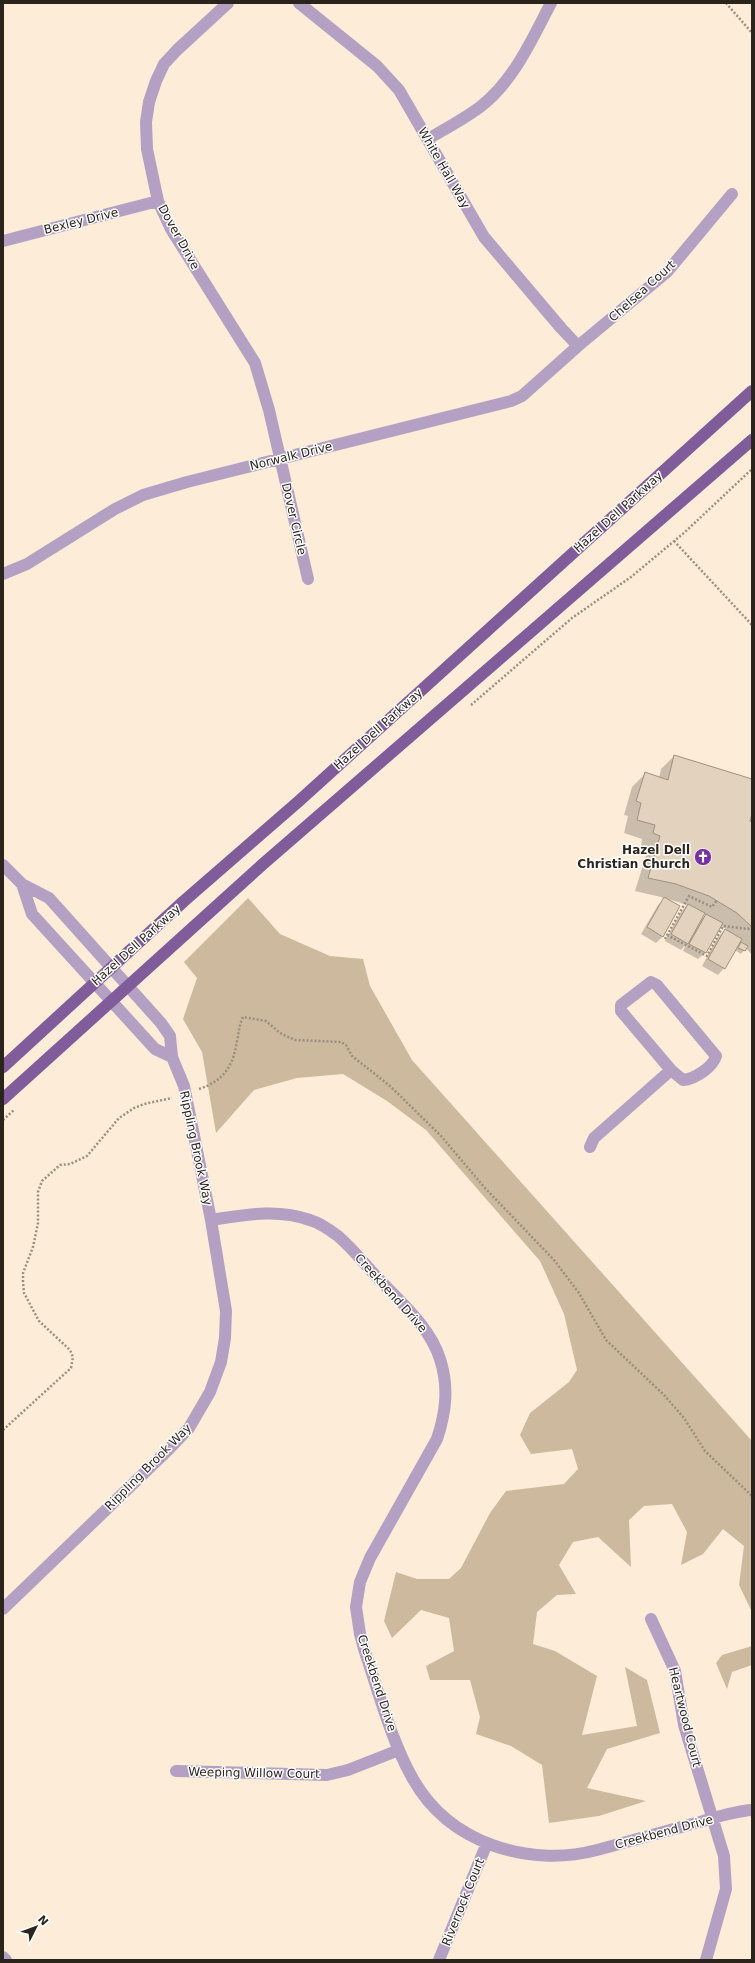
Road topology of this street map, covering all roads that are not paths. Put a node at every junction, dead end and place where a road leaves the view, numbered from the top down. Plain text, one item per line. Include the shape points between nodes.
1 (228, 3) edge
2 (299, 3) edge
3 (551, 3) edge
4 (428, 139) junction
5 (732, 194) dead end
6 (158, 200) junction
7 (3, 241) edge
8 (578, 346) junction
9 (752, 391) edge
10 (752, 440) edge
11 (280, 459) junction
12 (3, 574) edge
13 (308, 579) dead end
14 (3, 865) edge
15 (22, 884) junction
16 (112, 967) junction
17 (94, 984) junction
18 (128, 986) junction
19 (111, 1001) junction
20 (172, 1056) junction
21 (3, 1067) edge
22 (671, 1070) junction
23 (3, 1099) edge
24 (590, 1147) dead end
25 (211, 1220) junction
26 (3, 1609) edge
27 (650, 1619) dead end
28 (399, 1750) junction
29 (176, 1771) dead end
30 (752, 1810) edge
31 (713, 1818) junction
32 (487, 1844) junction
33 (3, 1957) edge
34 (6, 1960) edge
35 (439, 1960) edge
36 (706, 1960) edge

1 - 6 street, Dover Drive via 164,64 156,82 146,122 147,149
2 - 4 street, White Hall Way via 377,66 399,90
3 - 4 street via 525,53 504,84 481,107
4 - 8 street, White Hall Way via 484,237
5 - 8 street, Chelsea Court via 667,272
6 - 7 street, Bexley Drive
6 - 11 street, Dover Drive via 171,229 255,363
8 - 11 street, Norwalk Drive via 522,396 511,402
9 - 16 main road, Hazel Dell Parkway
10 - 18 main road, Hazel Dell Parkway via 263,864
11 - 12 street, Norwalk Drive via 143,495 115,509 27,564
11 - 13 street, Dover Circle
14 - 15 street
15 - 16 street, Rippling Brook Way via 49,898
15 - 17 street via 32,914
16 - 17 main road, Hazel Dell Parkway
16 - 18 street, Rippling Brook Way
17 - 19 street
17 - 21 main road, Hazel Dell Parkway
18 - 19 main road, Hazel Dell Parkway
18 - 20 street, Rippling Brook Way via 170,1036
19 - 20 street via 154,1049
19 - 23 main road, Hazel Dell Parkway
20 - 25 street, Rippling Brook Way via 184,1086
22 - 22 street via 683,1080 690,1080 714,1063 716,1056 657,985 651,982 621,1005 621,1011
22 - 24 street via 594,1138
25 - 26 street, Rippling Brook Way via 224,1293 226,1324 221,1362 206,1403 178,1441
25 - 28 street, Creekbend Drive via 277,1213 294,1215 319,1224 346,1243 417,1320 439,1357 446,1395 443,1420 437,1439 370,1558 357,1595 360,1634
27 - 31 street, Heartwood Court via 675,1671 684,1725
28 - 29 street, Weeping Willow Court via 348,1770 327,1775
28 - 32 street, Creekbend Drive via 413,1780 433,1806 464,1832
30 - 31 street, Creekbend Drive
31 - 32 street, Creekbend Drive via 571,1855 523,1853
31 - 36 street, Heartwood Court via 724,1856 726,1889
32 - 35 street, Riverrock Court
33 - 34 street

